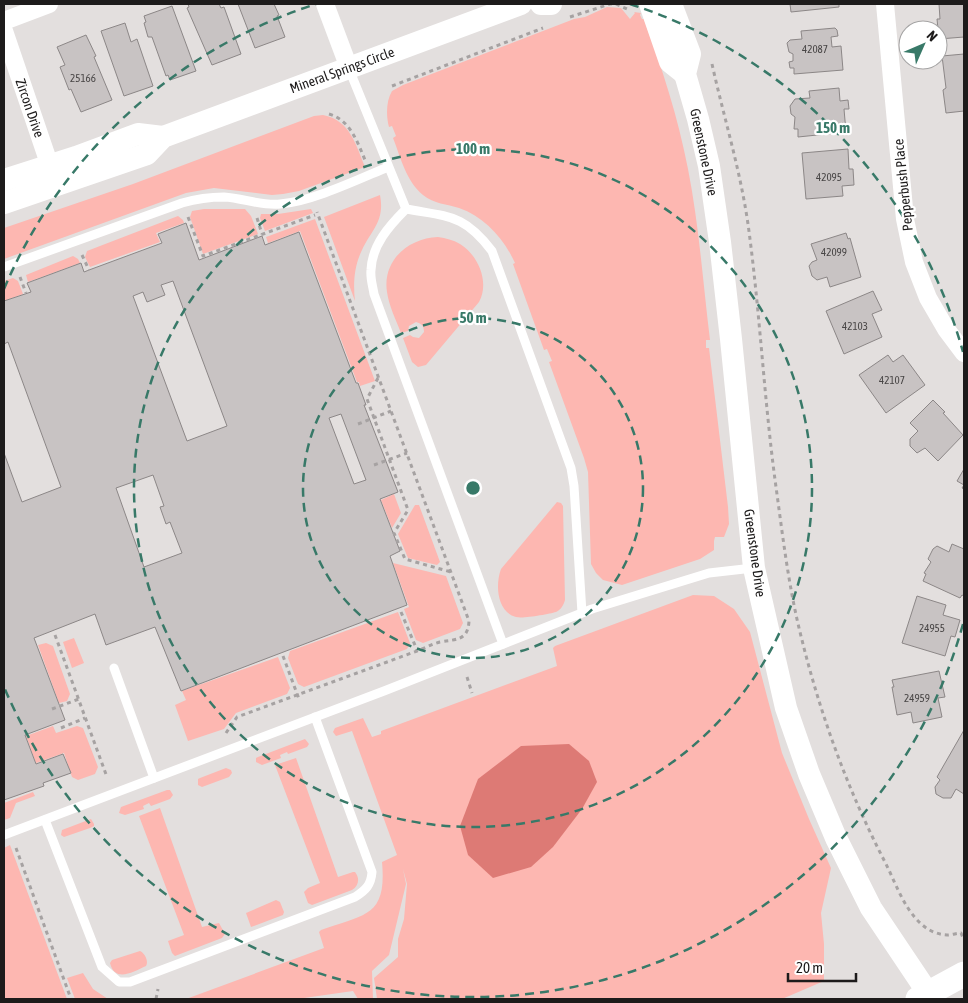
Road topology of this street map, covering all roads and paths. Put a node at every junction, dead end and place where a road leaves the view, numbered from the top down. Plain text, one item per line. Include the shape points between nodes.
1 (49, 4) edge
2 (325, 4) edge
3 (521, 4) edge
4 (542, 4) edge
5 (671, 4) edge
6 (886, 4) edge
7 (640, 7) edge
8 (557, 12) edge
9 (4, 21) edge
10 (547, 26) dead end
11 (4, 31) edge
12 (710, 56) dead end
13 (349, 68) junction
14 (685, 74) junction
15 (392, 86) dead end
16 (329, 114) dead end
17 (366, 165) dead end
18 (388, 167) junction
19 (53, 176) junction
20 (4, 180) edge
21 (312, 197) junction
22 (4, 203) edge
23 (182, 203) junction
24 (406, 209) junction
25 (326, 211) dead end
26 (318, 214) junction
27 (4, 267) edge
28 (964, 353) edge
29 (379, 378) junction
30 (391, 411) junction
31 (374, 417) junction
32 (358, 424) dead end
33 (407, 453) junction
34 (390, 460) junction
35 (374, 465) dead end
36 (754, 568) junction
37 (451, 572) junction
38 (401, 612) dead end
39 (582, 613) junction
40 (55, 635) dead end
41 (503, 644) junction
42 (417, 650) junction
43 (283, 656) dead end
44 (114, 668) dead end
45 (467, 677) dead end
46 (472, 693) dead end
47 (297, 694) junction
48 (79, 699) junction
49 (299, 699) dead end
50 (52, 709) dead end
51 (315, 717) junction
52 (85, 718) junction
53 (61, 728) dead end
54 (217, 736) dead end
55 (107, 777) dead end
56 (154, 778) junction
57 (45, 820) junction
58 (4, 835) edge
59 (15, 845) dead end
60 (964, 940) edge
61 (964, 974) edge
62 (158, 990) dead end
63 (926, 997) edge
64 (71, 999) edge
65 (156, 999) edge

1 - 9 street
2 - 13 street
3 - 13 street, Mineral Springs Circle
4 - 8 street
5 - 14 street, Greenstone Drive via 690,54
6 - 28 street, Pepperbush Place via 905,220 914,262 928,298
7 - 8 path via 610,4
7 - 14 street, Greenstone Drive via 670,62
10 - 15 path
11 - 19 street, Zircon Drive
12 - 60 path via 737,161 748,225 775,484 789,575 820,707 875,844 912,914 928,930 948,935 961,933
13 - 18 lane
13 - 19 street, Mineral Springs Circle via 163,137 138,134
14 - 36 street, Greenstone Drive via 704,143 717,224
16 - 17 path via 346,123 357,139
18 - 21 lane
18 - 24 lane
19 - 20 street, Mineral Springs Circle
19 - 22 street, Mineral Springs Circle
21 - 23 lane via 278,205 224,197
21 - 26 path
23 - 26 path via 202,256
23 - 27 lane
24 - 39 lane via 454,218 467,224 492,251 571,468
24 - 41 lane via 388,228 373,255 374,294
25 - 26 path
26 - 29 path
29 - 30 path
29 - 31 path via 368,399
30 - 31 path
30 - 33 path
31 - 32 path
31 - 34 path
33 - 34 path
33 - 37 path
34 - 35 path
34 - 37 path via 408,510 394,532 405,559
36 - 39 lane via 709,573
36 - 63 street, Greenstone Drive via 786,708 809,774 871,908
37 - 42 path via 469,621 468,630 458,639
38 - 42 path
39 - 41 lane
40 - 48 path
41 - 51 lane
42 - 47 path
43 - 47 path
44 - 56 lane
45 - 46 path
47 - 49 path
47 - 54 path via 237,717 226,732
48 - 50 path
48 - 52 path
51 - 56 lane
51 - 57 lane via 372,872 371,882 355,898 130,982 119,982 102,967
52 - 53 path
52 - 55 path
56 - 57 lane
57 - 58 lane
59 - 64 path
61 - 63 main road
62 - 65 path

